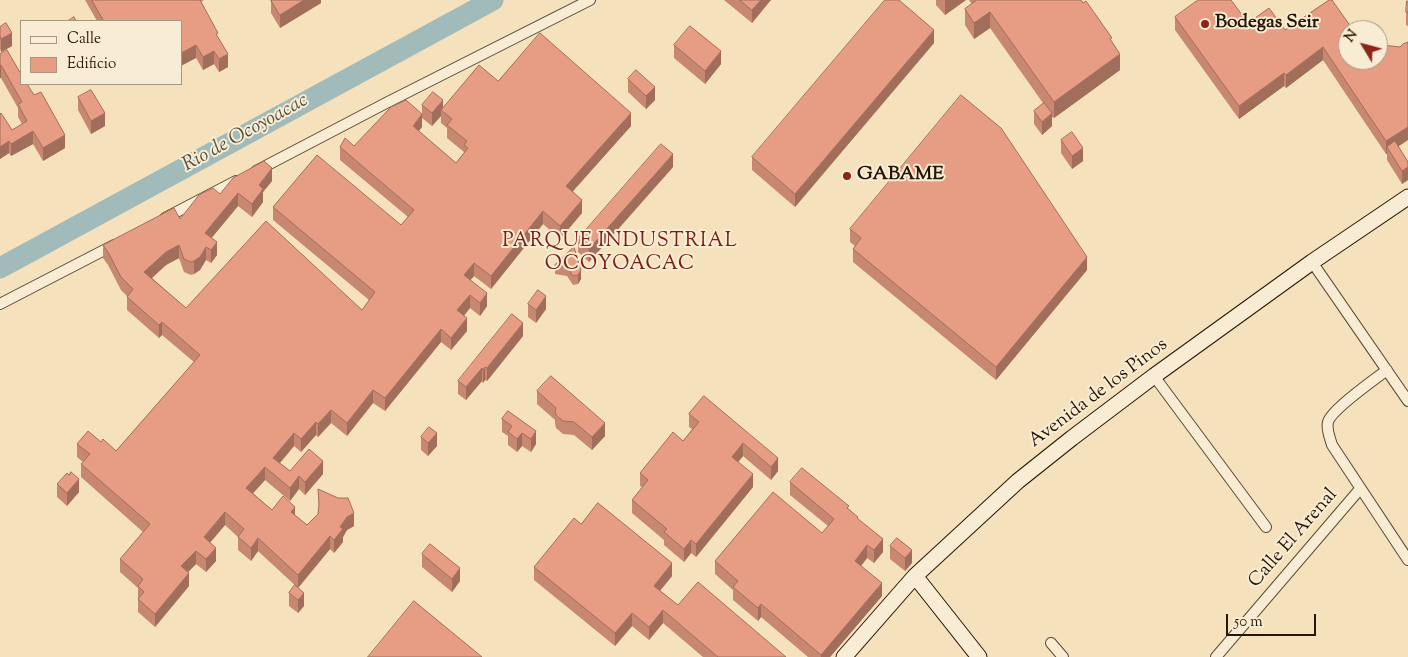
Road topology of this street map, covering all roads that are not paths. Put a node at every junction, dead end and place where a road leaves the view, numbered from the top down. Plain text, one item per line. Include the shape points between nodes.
1 (590, 0) edge
2 (1408, 197) edge
3 (154, 224) edge
4 (120, 242) edge
5 (1312, 262) junction
6 (0, 304) edge
7 (1387, 370) junction
8 (1154, 376) junction
9 (1408, 401) edge
10 (1360, 488) junction
11 (1266, 527) dead end
12 (1408, 560) edge
13 (915, 576) junction
14 (1051, 643) dead end
15 (844, 657) edge
16 (979, 657) edge
17 (1063, 657) edge
18 (1216, 657) edge

1 - 3 street
2 - 5 street, Avenida de los Pinos
4 - 6 street
5 - 7 street
5 - 8 street, Avenida de los Pinos
7 - 9 street
7 - 10 street, Calle El Arenal via 1334,412 1328,422 1332,445
8 - 11 street
8 - 13 street, Avenida de los Pinos via 1018,481
10 - 12 street, Calle El Arenal
10 - 18 street, Calle El Arenal
13 - 15 street, Avenida de los Pinos
13 - 16 street
14 - 17 street

